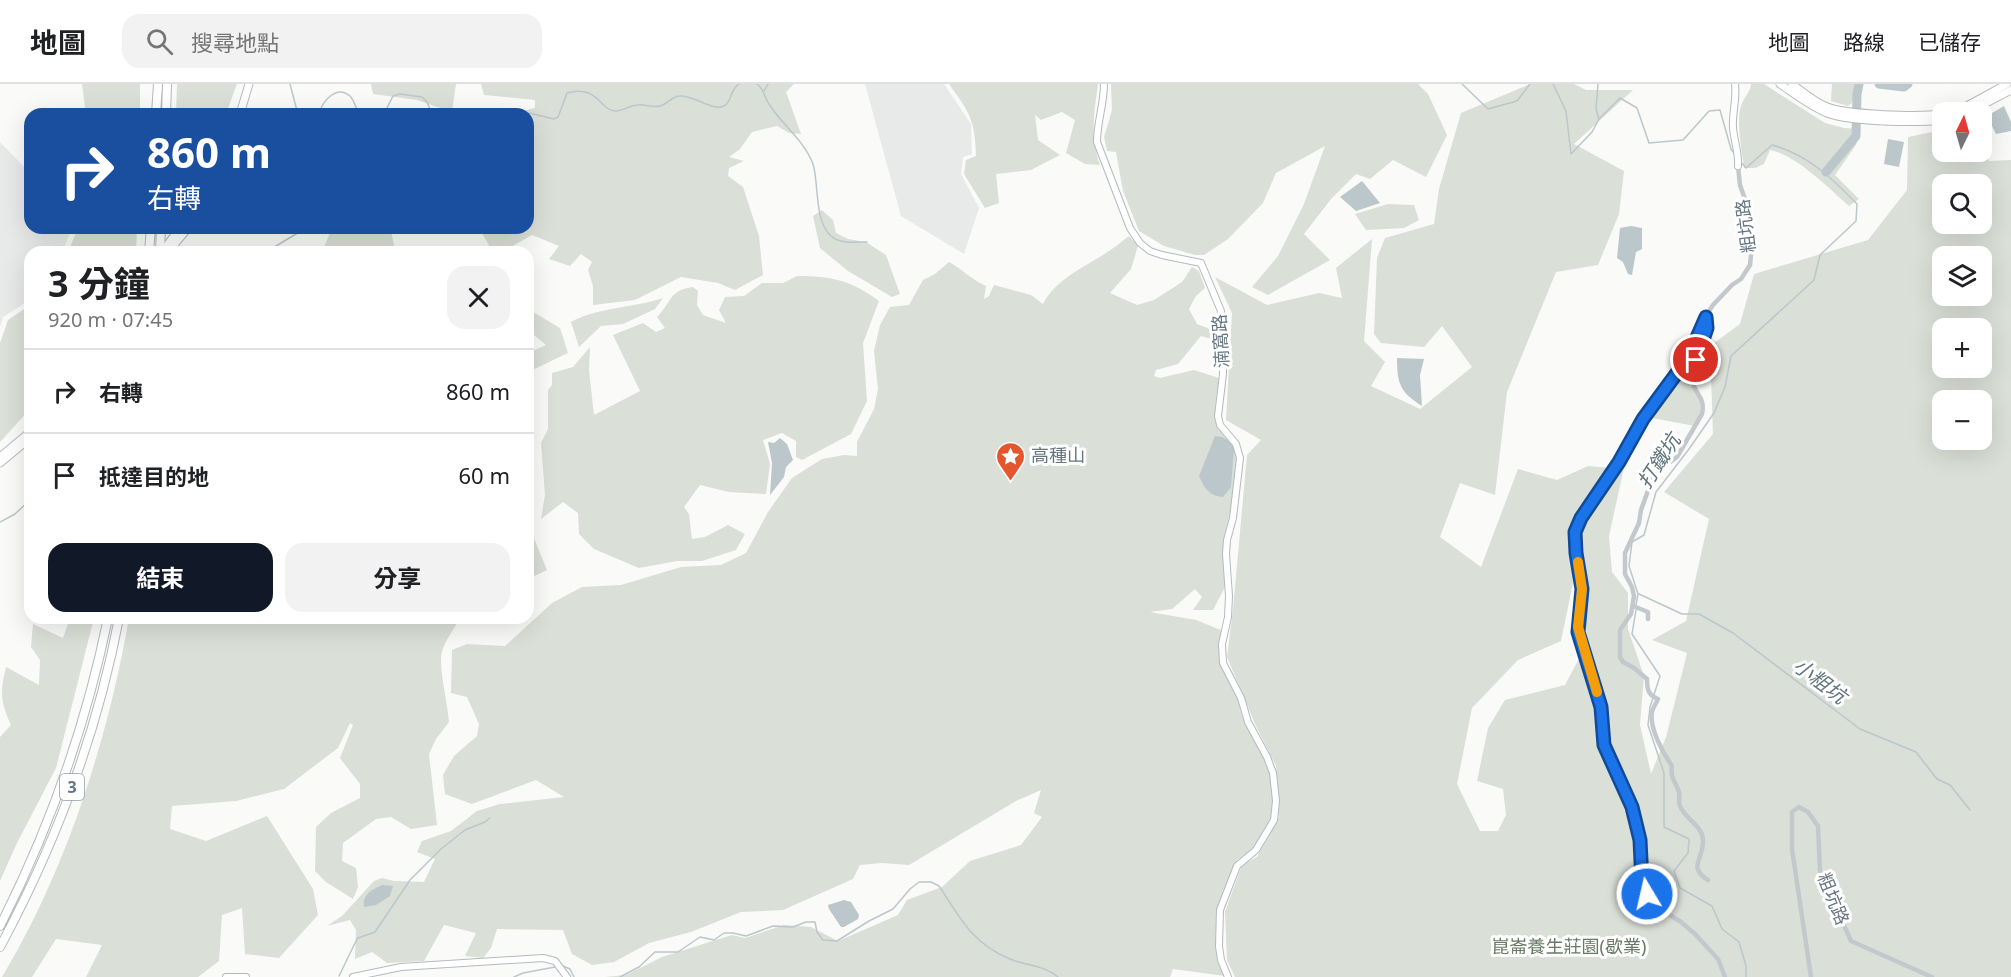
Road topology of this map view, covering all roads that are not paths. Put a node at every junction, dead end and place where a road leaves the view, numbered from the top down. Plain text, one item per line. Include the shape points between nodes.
1 (158, 84) edge
2 (167, 84) edge
3 (244, 84) edge
4 (249, 84) edge
5 (1104, 84) edge
6 (1735, 84) edge
7 (1780, 84) edge
8 (1792, 84) edge
9 (2007, 84) edge
10 (2011, 90) edge
11 (1979, 102) edge
12 (1985, 102) edge
13 (156, 108) edge
14 (166, 108) edge
15 (239, 108) edge
16 (240, 108) edge
17 (1858, 115) junction
18 (1932, 115) edge
19 (1932, 120) edge
20 (1738, 166) joint
21 (178, 234) edge
22 (167, 246) edge
23 (1706, 317) junction
24 (24, 437) edge
25 (24, 443) edge
26 (0, 457) edge
27 (0, 463) edge
28 (1633, 606) junction
29 (1648, 619) dead end
30 (107, 624) edge
31 (117, 624) edge
32 (1708, 880) dead end
33 (0, 924) edge
34 (0, 947) edge
35 (226, 977) edge
36 (246, 977) edge
37 (353, 977) edge
38 (567, 977) edge
39 (1227, 977) edge
40 (1725, 977) edge
41 (1811, 977) edge
42 (1932, 977) edge

1 - 13 highway
2 - 14 highway
3 - 15 main road
4 - 16 main road
5 - 39 street, 湳窩路 via 1097,142 1130,228 1150,251 1201,264 1223,324 1218,417 1236,444 1240,458 1226,554 1229,596 1223,663 1268,757 1276,810 1256,850 1237,867 1220,910 1221,960
6 - 20 street via 1733,127
7 - 17 main road via 1826,112
8 - 17 main road via 1828,107
9 - 11 main road
10 - 12 main road
17 - 18 main road
17 - 19 main road
20 - 23 street, 粗坑路 via 1752,246 1750,265
21 - 22 main road
23 - 28 street via 1707,328 1692,381 1702,397 1702,414 1677,457 1654,474 1639,524 1625,553 1625,574 1632,587
23 - 40 street, 粗坑路 via 1688,358 1643,419 1581,518 1575,541 1582,589 1578,632 1601,707 1604,745 1624,787 1640,840 1644,888 1656,906 1681,922 1718,959
24 - 26 main road
25 - 27 main road
28 - 29 street via 1648,612
28 - 32 street via 1620,630 1620,657 1647,679 1651,696 1658,699 1652,713 1658,740 1672,766 1679,805 1702,833 1703,847 1696,868
30 - 33 highway, 3 via 72,755 43,835
31 - 34 highway, 3 via 97,711 77,775 54,837
35 - 36 street
37 - 38 street via 401,967 543,958 555,961
41 - 42 street, 粗坑路 via 1792,849 1791,818 1799,807 1818,826 1820,871 1851,941

